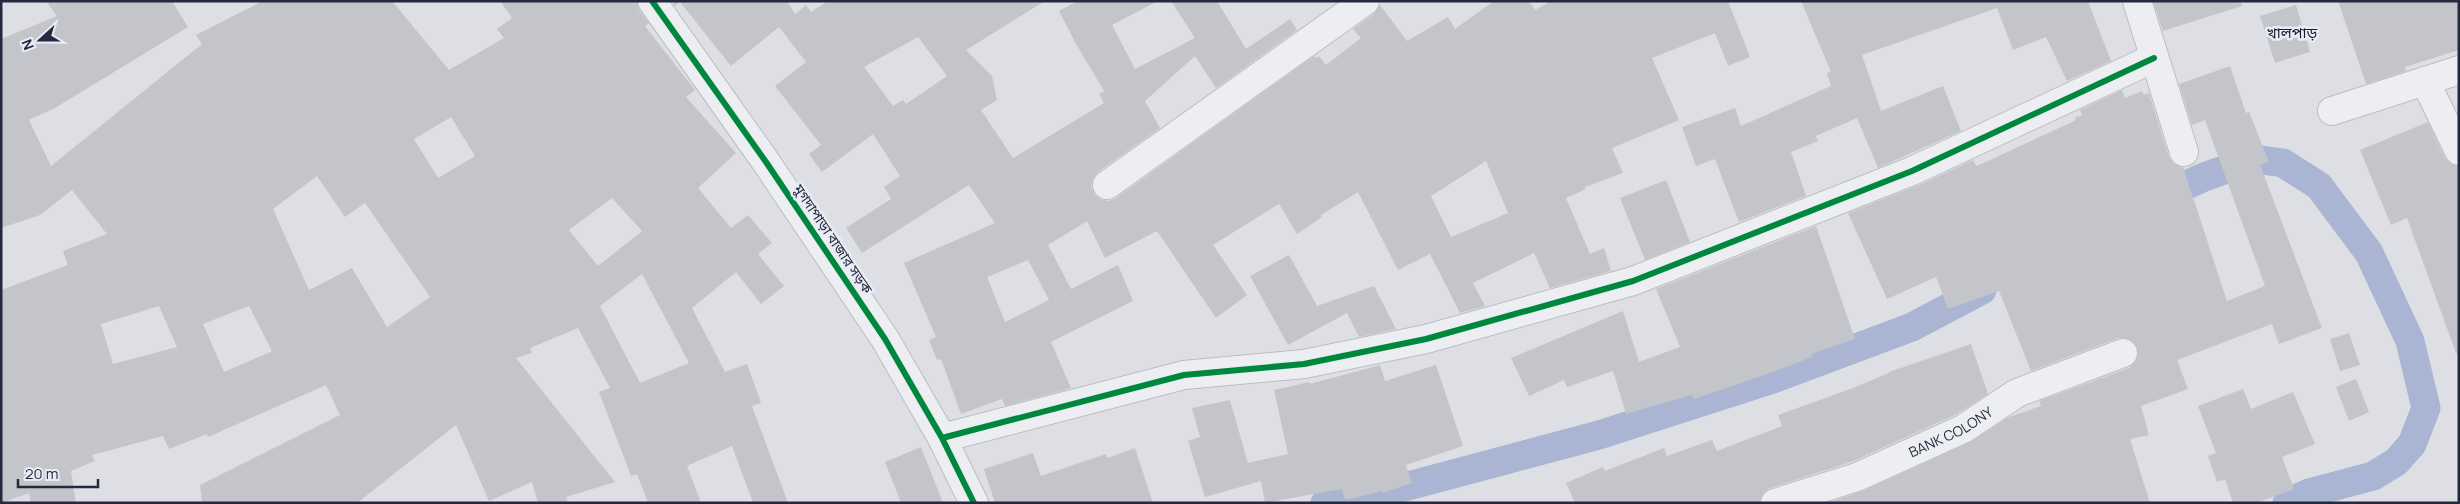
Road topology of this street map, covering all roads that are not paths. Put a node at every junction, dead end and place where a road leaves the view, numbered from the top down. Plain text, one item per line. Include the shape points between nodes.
1 (652, 1) edge
2 (1365, 1) edge
3 (2137, 1) edge
4 (2154, 58) junction
5 (2459, 70) edge
6 (2425, 81) junction
7 (2332, 111) dead end
8 (2459, 151) edge
9 (2184, 152) dead end
10 (1107, 185) dead end
11 (2123, 353) dead end
12 (942, 438) junction
13 (974, 503) edge
14 (1775, 503) edge

1 - 12 street, মুগদাপাড়া বাজার সড়ক via 885,339
2 - 10 street
3 - 4 street
4 - 9 street
4 - 12 street via 1912,171 1633,281 1426,338 1304,364 1184,375
5 - 6 street
6 - 7 street
6 - 8 street
11 - 14 street, BANK COLONY via 2018,393 1963,429 1857,477
12 - 13 street, মুগদাপাড়া বাজার সড়ক

